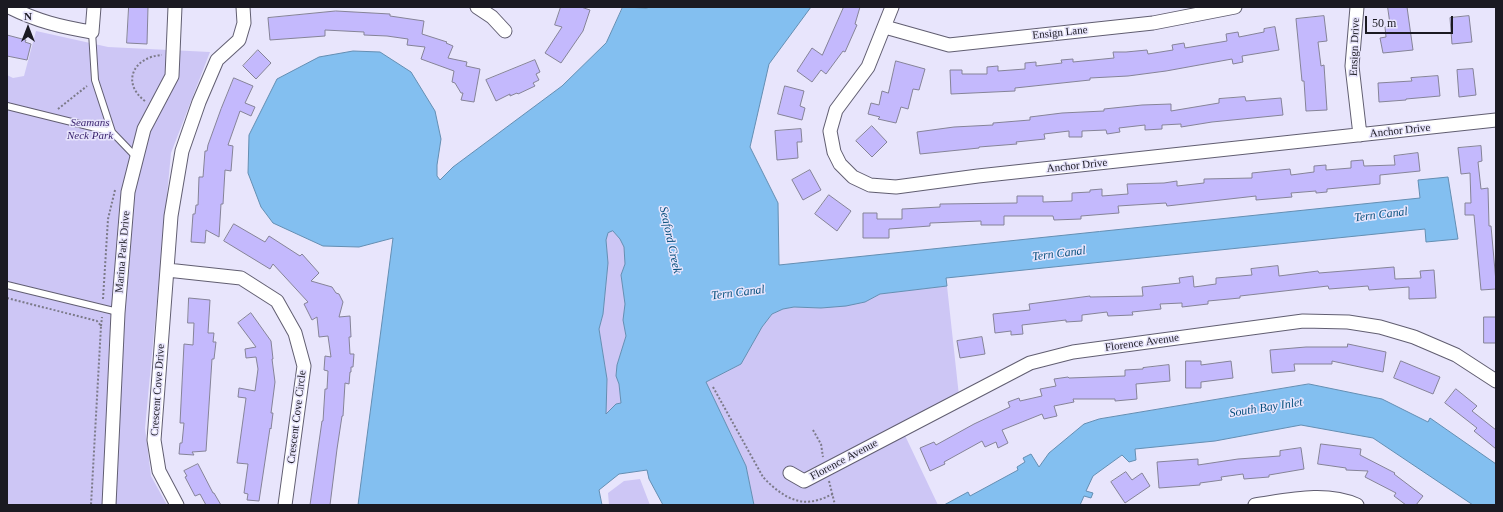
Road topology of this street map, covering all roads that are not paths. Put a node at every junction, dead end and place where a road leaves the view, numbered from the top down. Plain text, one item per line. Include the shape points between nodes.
1 (9, 7) edge
2 (94, 7) edge
3 (175, 7) edge
4 (244, 7) edge
5 (477, 7) edge
6 (892, 7) edge
7 (1235, 7) edge
8 (1357, 7) edge
9 (885, 27) junction
10 (505, 31) dead end
11 (92, 32) junction
12 (7, 106) edge
13 (1496, 120) edge
14 (112, 132) junction
15 (1360, 135) junction
16 (137, 158) junction
17 (167, 270) junction
18 (7, 285) edge
19 (118, 313) junction
20 (1496, 382) edge
21 (790, 473) dead end
22 (109, 505) edge
23 (177, 505) edge
24 (285, 505) edge
25 (1255, 505) edge
26 (1357, 505) edge

1 - 11 street via 33,19
2 - 11 street
3 - 16 street, Marina Park Drive via 172,76 144,129
4 - 17 street via 244,23 239,40 217,60 182,151 170,216
5 - 10 street via 492,17
6 - 9 street, Anchor Drive
7 - 9 street, Ensign Lane via 1153,23 949,45
8 - 15 street, Ensign Drive via 1352,66
9 - 15 street, Anchor Drive via 868,67 836,110 830,131 834,152 840,164 853,177 870,185 896,187
11 - 14 lane via 95,80
12 - 14 lane
13 - 15 street, Anchor Drive
14 - 16 lane
16 - 19 street, Marina Park Drive via 128,192
17 - 23 street, Crescent Cove Drive via 154,440 159,471
17 - 24 street, Crescent Cove Circle via 241,278 278,301 295,333 304,366
18 - 19 lane
19 - 22 street, Marina Park Drive
20 - 21 street, Florence Avenue via 1456,356 1414,337 1380,327 1348,322 1303,321 1073,352 1030,363 804,481
25 - 26 street via 1312,497 1331,497

